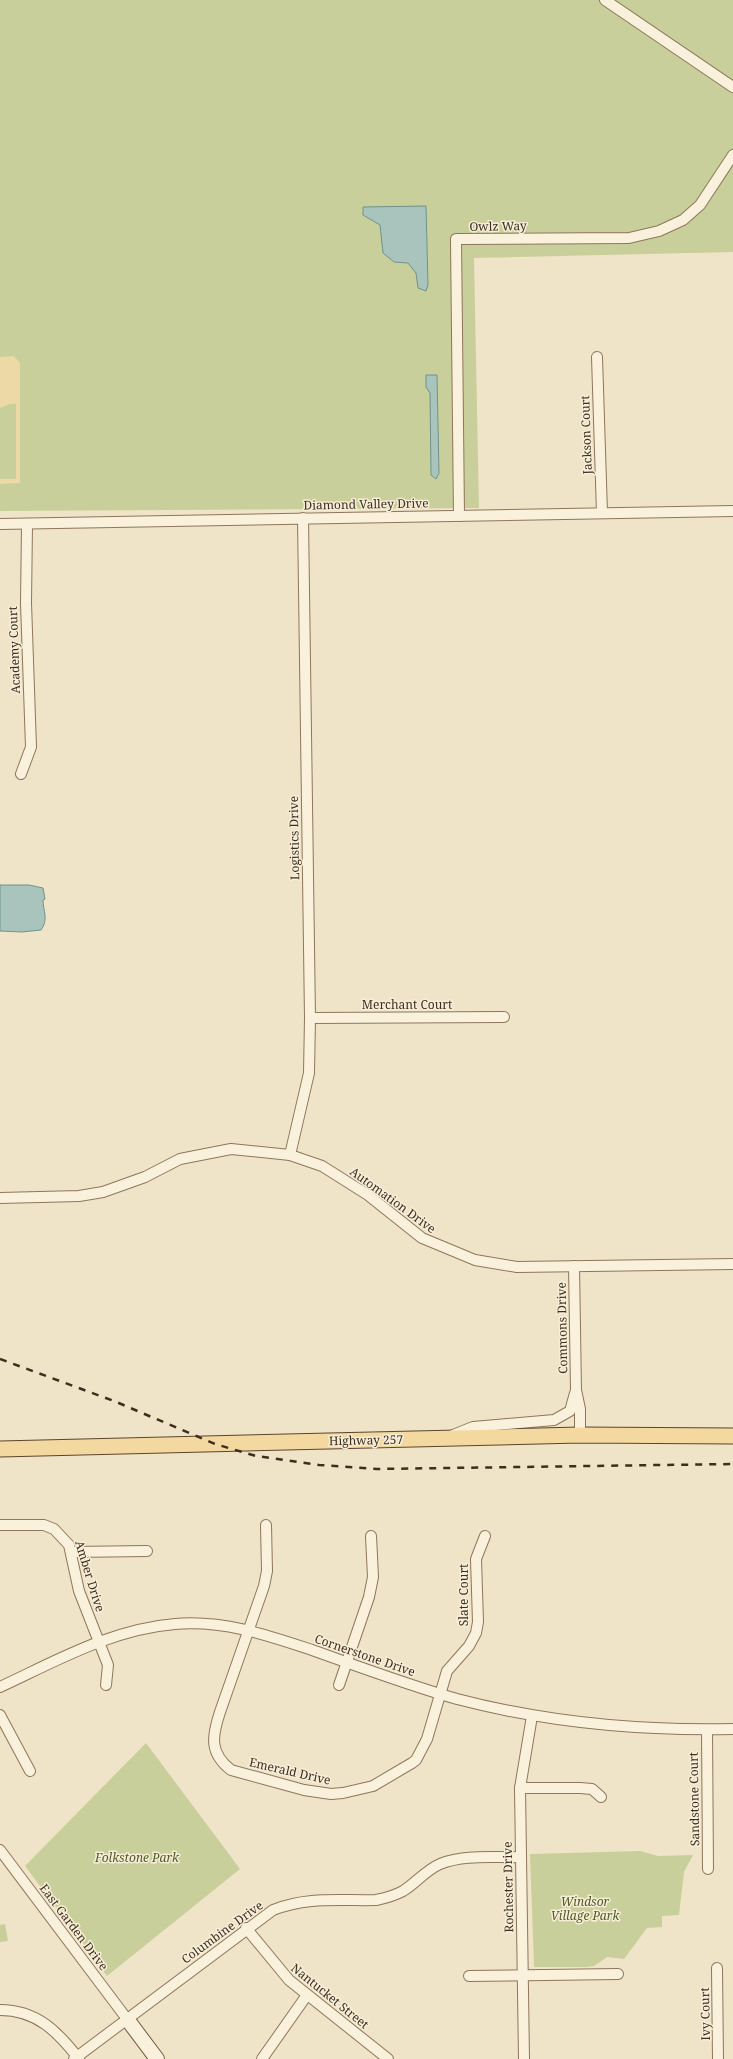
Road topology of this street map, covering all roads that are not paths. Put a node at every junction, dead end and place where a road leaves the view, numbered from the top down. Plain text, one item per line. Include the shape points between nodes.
1 (605, 0) edge
2 (733, 87) edge
3 (733, 155) edge
4 (597, 357) dead end
5 (733, 511) edge
6 (602, 513) junction
7 (459, 516) junction
8 (303, 518) junction
9 (0, 524) edge
10 (27, 524) junction
11 (21, 774) dead end
12 (504, 1017) dead end
13 (310, 1018) junction
14 (290, 1155) junction
15 (0, 1198) edge
16 (733, 1264) edge
17 (574, 1266) junction
18 (576, 1390) junction
19 (580, 1435) junction
20 (733, 1436) edge
21 (446, 1438) junction
22 (0, 1449) edge
23 (0, 1524) edge
24 (266, 1525) dead end
25 (371, 1536) dead end
26 (485, 1536) dead end
27 (147, 1551) dead end
28 (72, 1552) junction
29 (249, 1630) junction
30 (99, 1642) junction
31 (347, 1662) junction
32 (106, 1685) dead end
33 (339, 1685) dead end
34 (0, 1687) edge
35 (440, 1694) junction
36 (0, 1715) edge
37 (532, 1716) junction
38 (733, 1729) edge
39 (707, 1730) junction
40 (30, 1771) dead end
41 (520, 1788) junction
42 (601, 1797) dead end
43 (0, 1850) edge
44 (521, 1857) junction
45 (708, 1869) dead end
46 (246, 1928) junction
47 (717, 1968) dead end
48 (618, 1974) dead end
49 (469, 1976) dead end
50 (523, 1976) junction
51 (307, 1995) junction
52 (0, 2010) edge
53 (127, 2019) junction
54 (77, 2058) edge
55 (157, 2059) edge
56 (262, 2059) edge
57 (388, 2059) edge
58 (524, 2059) edge
59 (718, 2059) edge

1 - 2 street
3 - 7 street, Owlz Way via 700,205 683,220 658,231 629,238 456,239
4 - 6 street, Jackson Court
5 - 6 street, Diamond Valley Drive
6 - 7 street, Diamond Valley Drive
7 - 8 street, Diamond Valley Drive
8 - 10 street, Diamond Valley Drive
8 - 13 street, Logistics Drive
9 - 10 street, Diamond Valley Drive
10 - 11 street, Academy Court via 26,590 31,748
12 - 13 street, Merchant Court
13 - 14 street, Logistics Drive via 309,1073
14 - 15 street, Automation Drive via 231,1149 180,1159 145,1177 103,1192 79,1196
14 - 17 street, Automation Drive via 322,1166 368,1195 409,1229 437,1246 475,1260 500,1265
16 - 17 street, Automation Drive
17 - 18 street, Commons Drive
18 - 19 street, Commons Drive via 580,1409
18 - 21 street, Commons Drive via 570,1411 560,1418 473,1428
19 - 20 main road, Highway 257
19 - 21 main road, Highway 257
21 - 22 main road, Highway 257
23 - 28 street, Amber Drive via 48,1526 62,1536
24 - 29 street, Emerald Drive via 266,1577
25 - 31 street via 373,1571 369,1597
26 - 35 street, Slate Court via 476,1559 476,1633 469,1646 450,1667
27 - 28 street
28 - 30 street, Amber Drive via 79,1591
29 - 30 street, Cornerstone Drive via 215,1624 176,1624 139,1629
29 - 31 street, Cornerstone Drive
29 - 35 street, Emerald Drive via 213,1738 217,1754 224,1764 236,1771 304,1790 330,1794 373,1786 416,1760 427,1739
30 - 32 street, Amber Drive via 108,1665
30 - 34 street, Cornerstone Drive
31 - 33 street
31 - 35 street, Cornerstone Drive
35 - 37 street, Cornerstone Drive
36 - 40 street
37 - 39 street, Cornerstone Drive via 634,1728
37 - 41 street, Rochester Drive
38 - 39 street, Cornerstone Drive
39 - 45 street, Sandstone Court
41 - 42 street via 592,1789
41 - 44 street, Rochester Drive
43 - 53 street, East Garden Drive
44 - 46 street, Columbine Drive via 473,1858 447,1862 431,1869 395,1895 376,1900 298,1902 273,1910
44 - 50 street, Rochester Drive
46 - 51 street, Nantucket Street via 279,1970
46 - 53 street, Columbine Drive
47 - 59 street, Ivy Court
48 - 50 street
49 - 50 street
50 - 58 street, Rochester Drive
51 - 56 street
51 - 57 street, Nantucket Street
52 - 54 street via 19,2012 49,2026 61,2036
53 - 54 street, Columbine Drive
53 - 55 street

